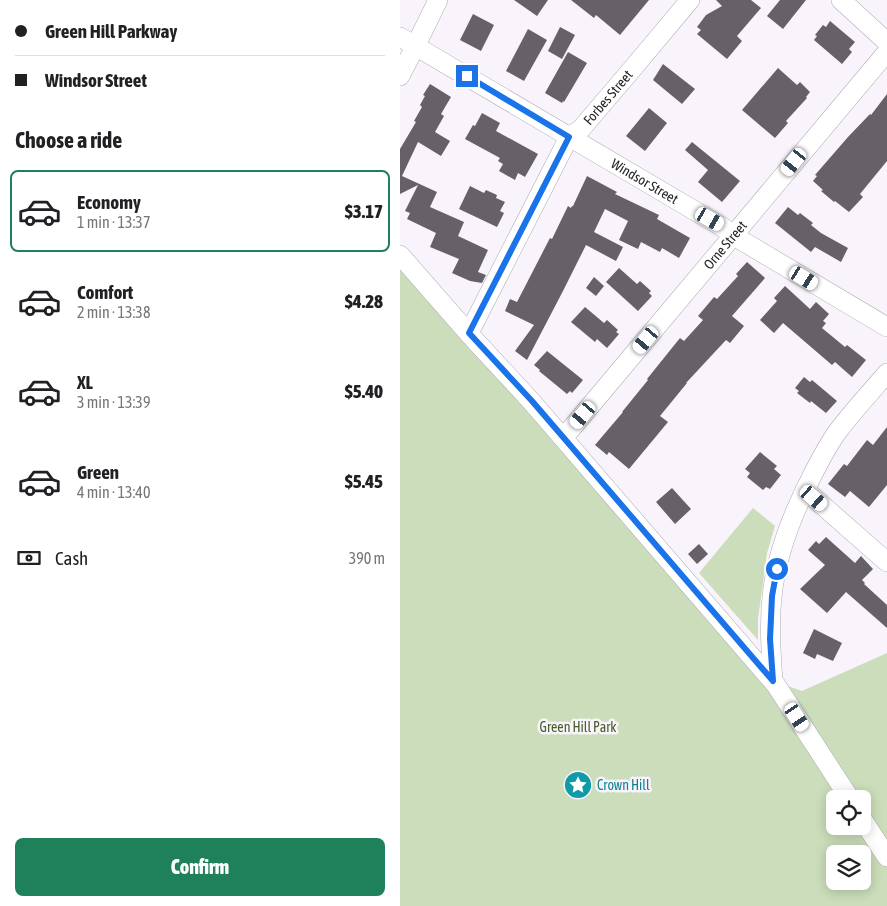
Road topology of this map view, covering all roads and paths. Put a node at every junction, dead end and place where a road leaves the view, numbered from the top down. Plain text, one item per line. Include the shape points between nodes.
1 (438, 0) edge
2 (690, 0) edge
3 (841, 0) edge
4 (408, 42) edge
5 (887, 42) edge
6 (887, 52) edge
7 (400, 76) edge
8 (569, 137) junction
9 (734, 236) junction
10 (400, 255) edge
11 (887, 327) edge
12 (469, 333) junction
13 (887, 373) edge
14 (562, 437) junction
15 (805, 490) junction
16 (887, 562) edge
17 (773, 681) junction
18 (844, 790) edge
19 (871, 832) edge
20 (887, 856) edge

1 - 4 street
2 - 8 street, Forbes Street via 581,129
3 - 5 street
4 - 7 street
4 - 8 street, Windsor Street
6 - 9 street, Orne Street
8 - 9 street, Windsor Street
8 - 12 street, Forbes Street
9 - 11 street, Windsor Street
9 - 14 street, Orne Street
10 - 12 street
12 - 14 street
13 - 15 street via 838,431
14 - 17 street
15 - 16 street
15 - 17 street via 779,556 776,572 771,630
17 - 18 street
19 - 20 street

